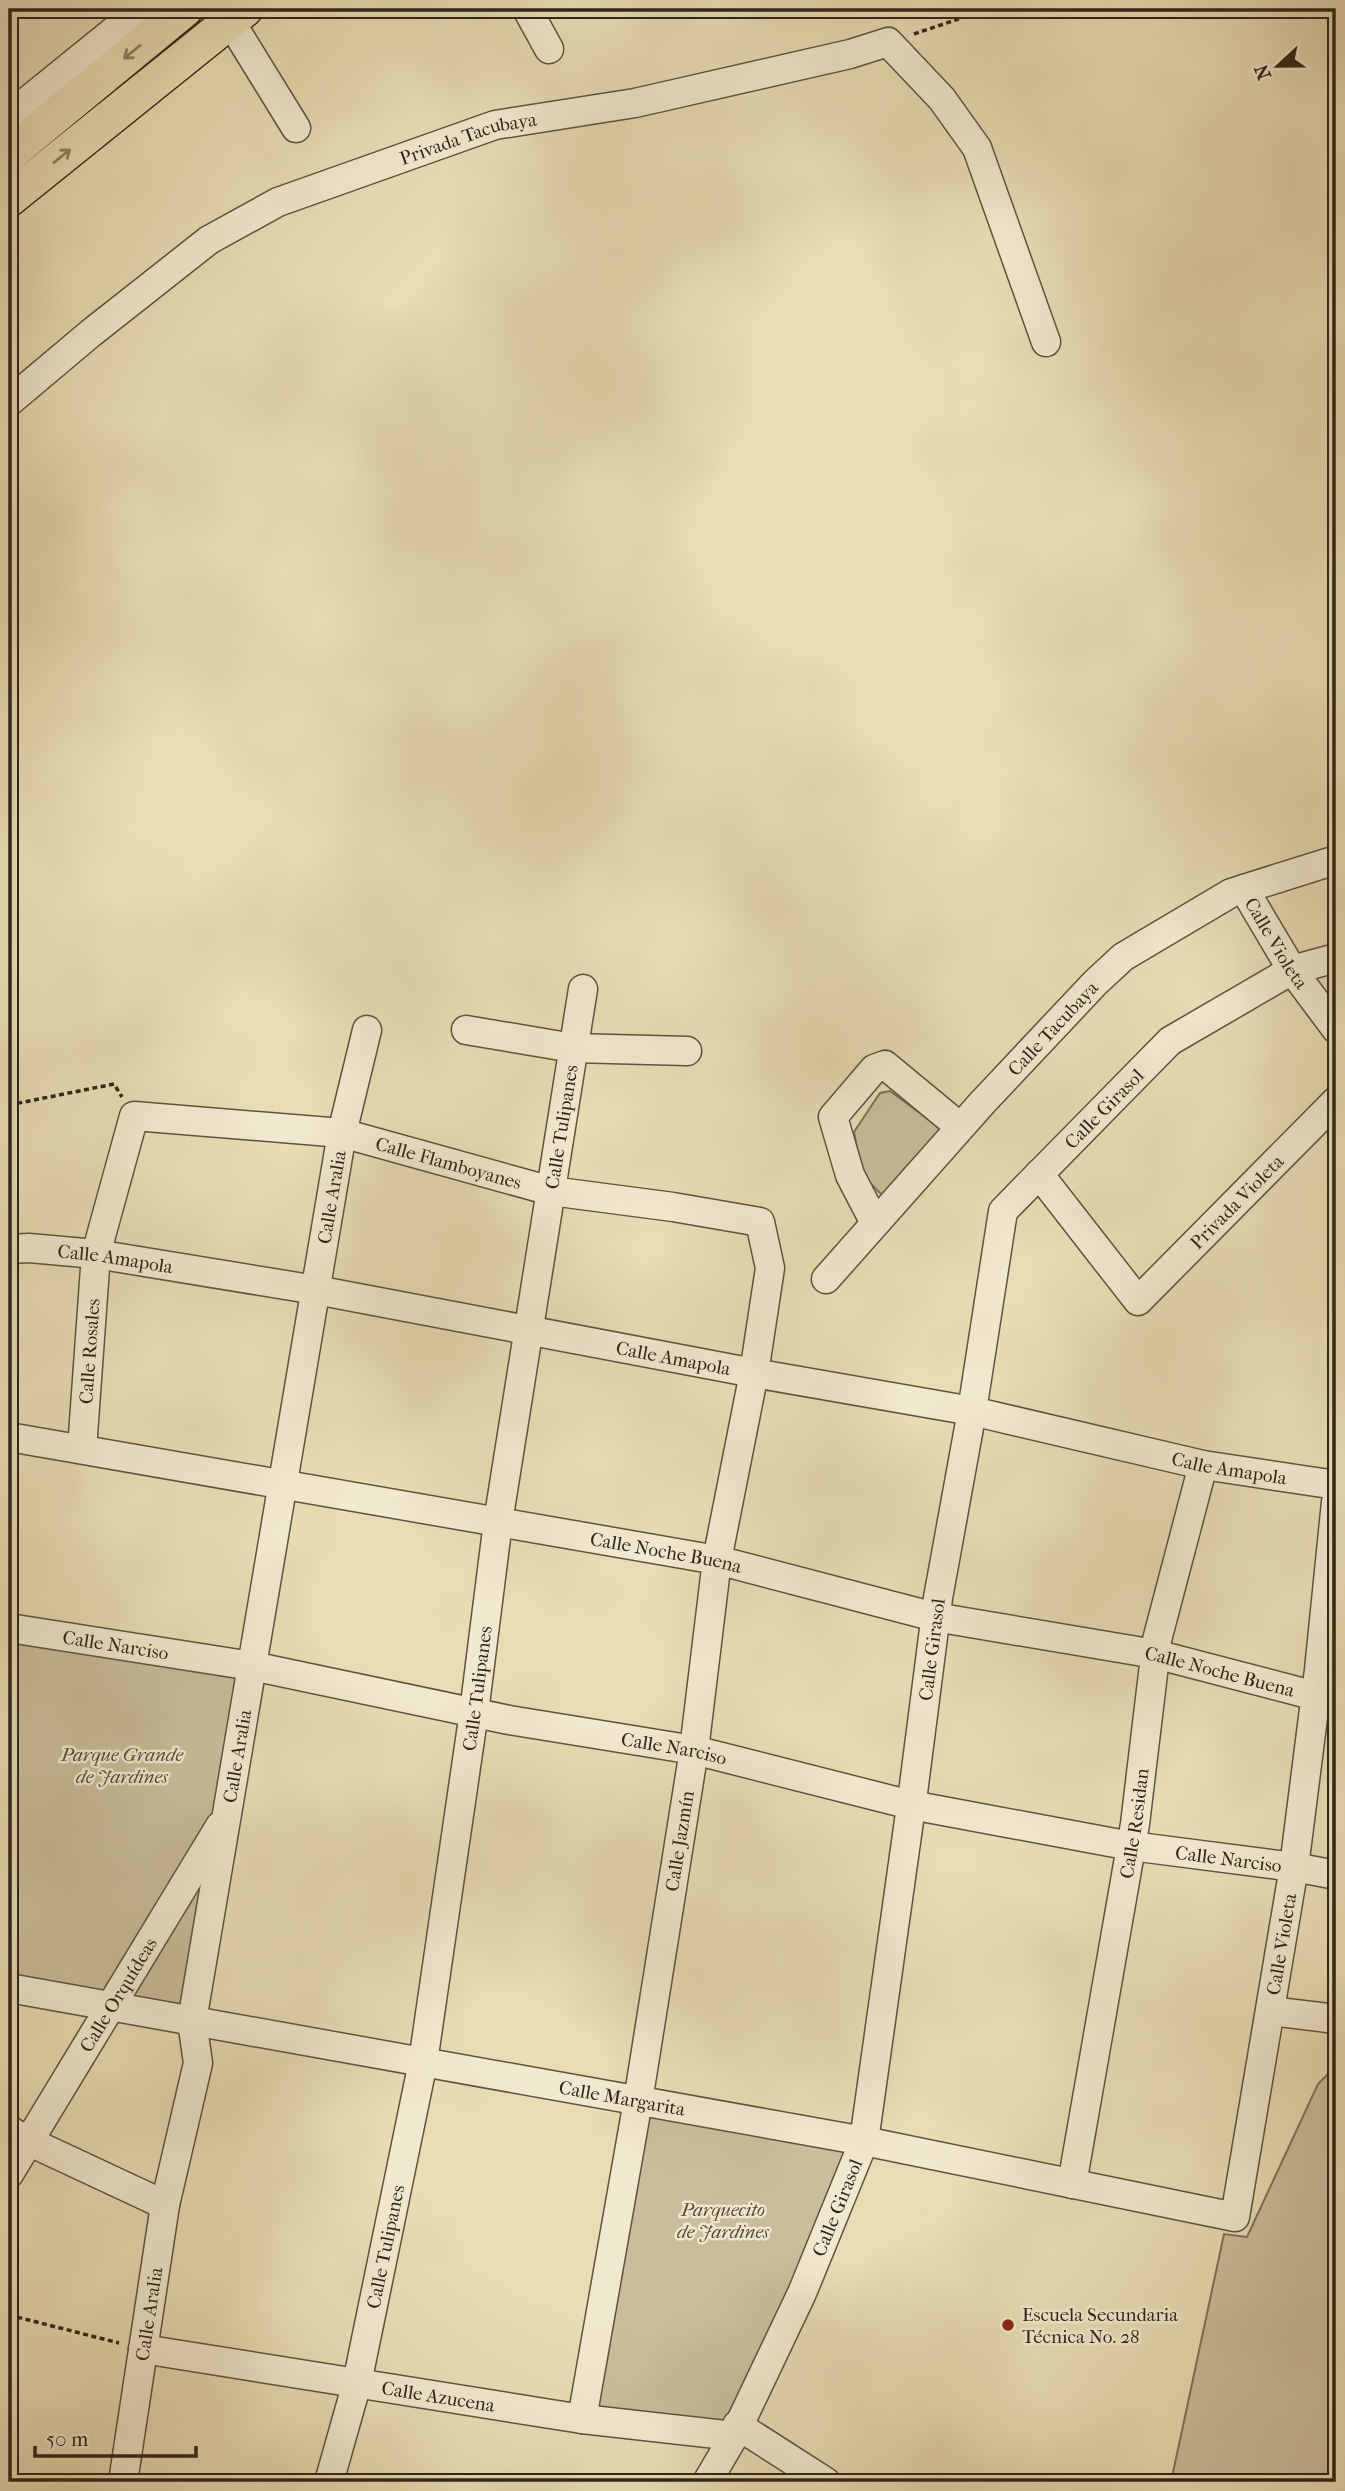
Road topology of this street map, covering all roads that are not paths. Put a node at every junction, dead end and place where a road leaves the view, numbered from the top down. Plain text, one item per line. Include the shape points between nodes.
1 (141, 9) edge
2 (185, 9) edge
3 (527, 9) edge
4 (238, 15) edge
5 (549, 49) dead end
6 (94, 83) junction
7 (118, 111) junction
8 (9, 117) edge
9 (296, 128) dead end
10 (9, 154) edge
11 (9, 199) edge
12 (1046, 342) dead end
13 (9, 402) edge
14 (1336, 860) edge
15 (1244, 888) junction
16 (1336, 958) edge
17 (1292, 970) junction
18 (583, 989) dead end
19 (1336, 1029) edge
20 (367, 1030) dead end
21 (466, 1030) dead end
22 (573, 1048) junction
23 (687, 1051) dead end
24 (1336, 1101) edge
25 (134, 1116) joint
26 (960, 1127) junction
27 (342, 1133) junction
28 (1039, 1174) junction
29 (551, 1191) junction
30 (760, 1222) joint
31 (875, 1223) junction
32 (9, 1249) edge
33 (96, 1254) junction
34 (826, 1279) dead end
35 (316, 1290) junction
36 (530, 1331) junction
37 (754, 1373) junction
38 (972, 1411) junction
39 (9, 1437) edge
40 (82, 1449) junction
41 (1203, 1465) junction
42 (283, 1485) junction
43 (1336, 1485) edge
44 (1336, 1502) edge
45 (498, 1522) junction
46 (718, 1560) junction
47 (935, 1617) junction
48 (9, 1628) edge
49 (1155, 1654) junction
50 (252, 1666) junction
51 (1326, 1702) edge
52 (474, 1712) junction
53 (694, 1749) junction
54 (911, 1805) junction
55 (227, 1814) junction
56 (1131, 1846) junction
57 (1294, 1867) junction
58 (1336, 1875) edge
59 (9, 1987) edge
60 (109, 2006) junction
61 (1270, 2011) junction
62 (1336, 2019) edge
63 (192, 2021) junction
64 (423, 2062) junction
65 (638, 2101) junction
66 (19, 2135) edge
67 (864, 2141) junction
68 (9, 2174) edge
69 (1072, 2184) junction
70 (165, 2204) junction
71 (1236, 2217) joint
72 (143, 2349) junction
73 (357, 2383) junction
74 (582, 2419) junction
75 (735, 2431) junction
76 (123, 2482) edge
77 (329, 2482) edge
78 (708, 2482) edge
79 (826, 2482) edge

1 - 8 street
2 -> 6 main road
3 - 5 street
4 - 7 main road
4 - 9 street
6 - 7 main road
6 - 10 main road
11 -> 7 main road
12 - 13 street, Privada Tacubaya via 977,148 942,99 888,42 635,103 495,125 278,202 209,240
14 - 15 street, Calle Tacubaya
15 - 17 street, Calle Violeta
15 - 26 street, Calle Tacubaya via 1123,957
16 - 17 street, Calle Girasol
17 - 19 street, Calle Violeta
17 - 28 street, Calle Girasol via 1170,1041
18 - 22 street, Calle Tulipanes
20 - 27 street, Calle Aralia
21 - 22 street
22 - 23 street
22 - 29 street, Calle Tulipanes
24 - 28 street, Privada Violeta via 1138,1301
25 - 27 street, Calle Flamboyanes
25 - 33 street, Calle Rosales
26 - 31 street, Calle Tacubaya
26 - 31 street via 885,1065 874,1069 833,1117 850,1175
27 - 29 street, Calle Flamboyanes
27 - 35 street, Calle Aralia
28 - 38 street, Calle Girasol via 1003,1211
29 - 30 street, Calle Flamboyanes
29 - 36 street, Calle Tulipanes
30 - 37 street, Calle Jazmín via 770,1268
31 - 34 street, Calle Tacubaya
32 - 33 street, Calle Amapola
33 - 35 street, Calle Amapola
33 - 40 street, Calle Rosales
35 - 36 street, Calle Amapola
35 - 42 street, Calle Aralia
36 - 37 street, Calle Amapola
36 - 45 street, Calle Tulipanes
37 - 38 street, Calle Amapola
37 - 46 street, Calle Jazmín
38 - 41 street, Calle Amapola
38 - 47 street, Calle Girasol
39 - 40 street, Calle Noche Buena
40 - 42 street, Calle Noche Buena
41 - 43 street, Calle Amapola
41 - 49 street, Calle Residan
42 - 45 street, Calle Noche Buena
42 - 50 street, Calle Aralia
44 - 51 street, Calle Violeta
45 - 46 street, Calle Noche Buena
45 - 52 street, Calle Tulipanes
46 - 47 street, Calle Noche Buena
46 - 53 street, Calle Jazmín
47 - 49 street, Calle Noche Buena
47 - 54 street, Calle Girasol
48 - 50 street, Calle Narciso
49 - 51 street, Calle Noche Buena
49 - 56 street, Calle Residan
50 - 52 street, Calle Narciso
50 - 55 street, Calle Aralia
51 - 57 street, Calle Violeta
52 - 53 street, Calle Narciso
52 - 64 street, Calle Tulipanes
53 - 54 street, Calle Narciso
53 - 65 street, Calle Jazmín
54 - 56 street, Calle Narciso
54 - 67 street, Calle Girasol
55 - 60 street, Calle Orquídeas
55 - 63 street, Calle Aralia
56 - 57 street, Calle Narciso
56 - 69 street, Calle Residan
57 - 58 street, Calle Narciso
57 - 61 street, Calle Violeta
59 - 60 street, Calle Margarita
60 - 63 street, Calle Margarita
60 - 66 street, Calle Orquídeas
61 - 62 street
61 - 71 street, Calle Violeta
63 - 64 street, Calle Margarita
63 - 70 street, Calle Aralia via 198,2063
64 - 65 street, Calle Margarita
64 - 73 street, Calle Tulipanes
65 - 67 street, Calle Margarita
65 - 74 street, Calle Jazmín
66 - 68 street, Calle Orquídeas
66 - 70 street
67 - 69 street, Calle Margarita
67 - 75 street, Calle Girasol via 802,2293
69 - 71 street, Calle Margarita
70 - 72 street, Calle Aralia
72 - 73 street, Calle Azucena
72 - 76 street, Calle Aralia
73 - 74 street, Calle Azucena
73 - 77 street, Calle Tulipanes
74 - 75 street, Calle Azucena
75 - 78 street, Calle Girasol
75 - 79 street, Calle Azucena

